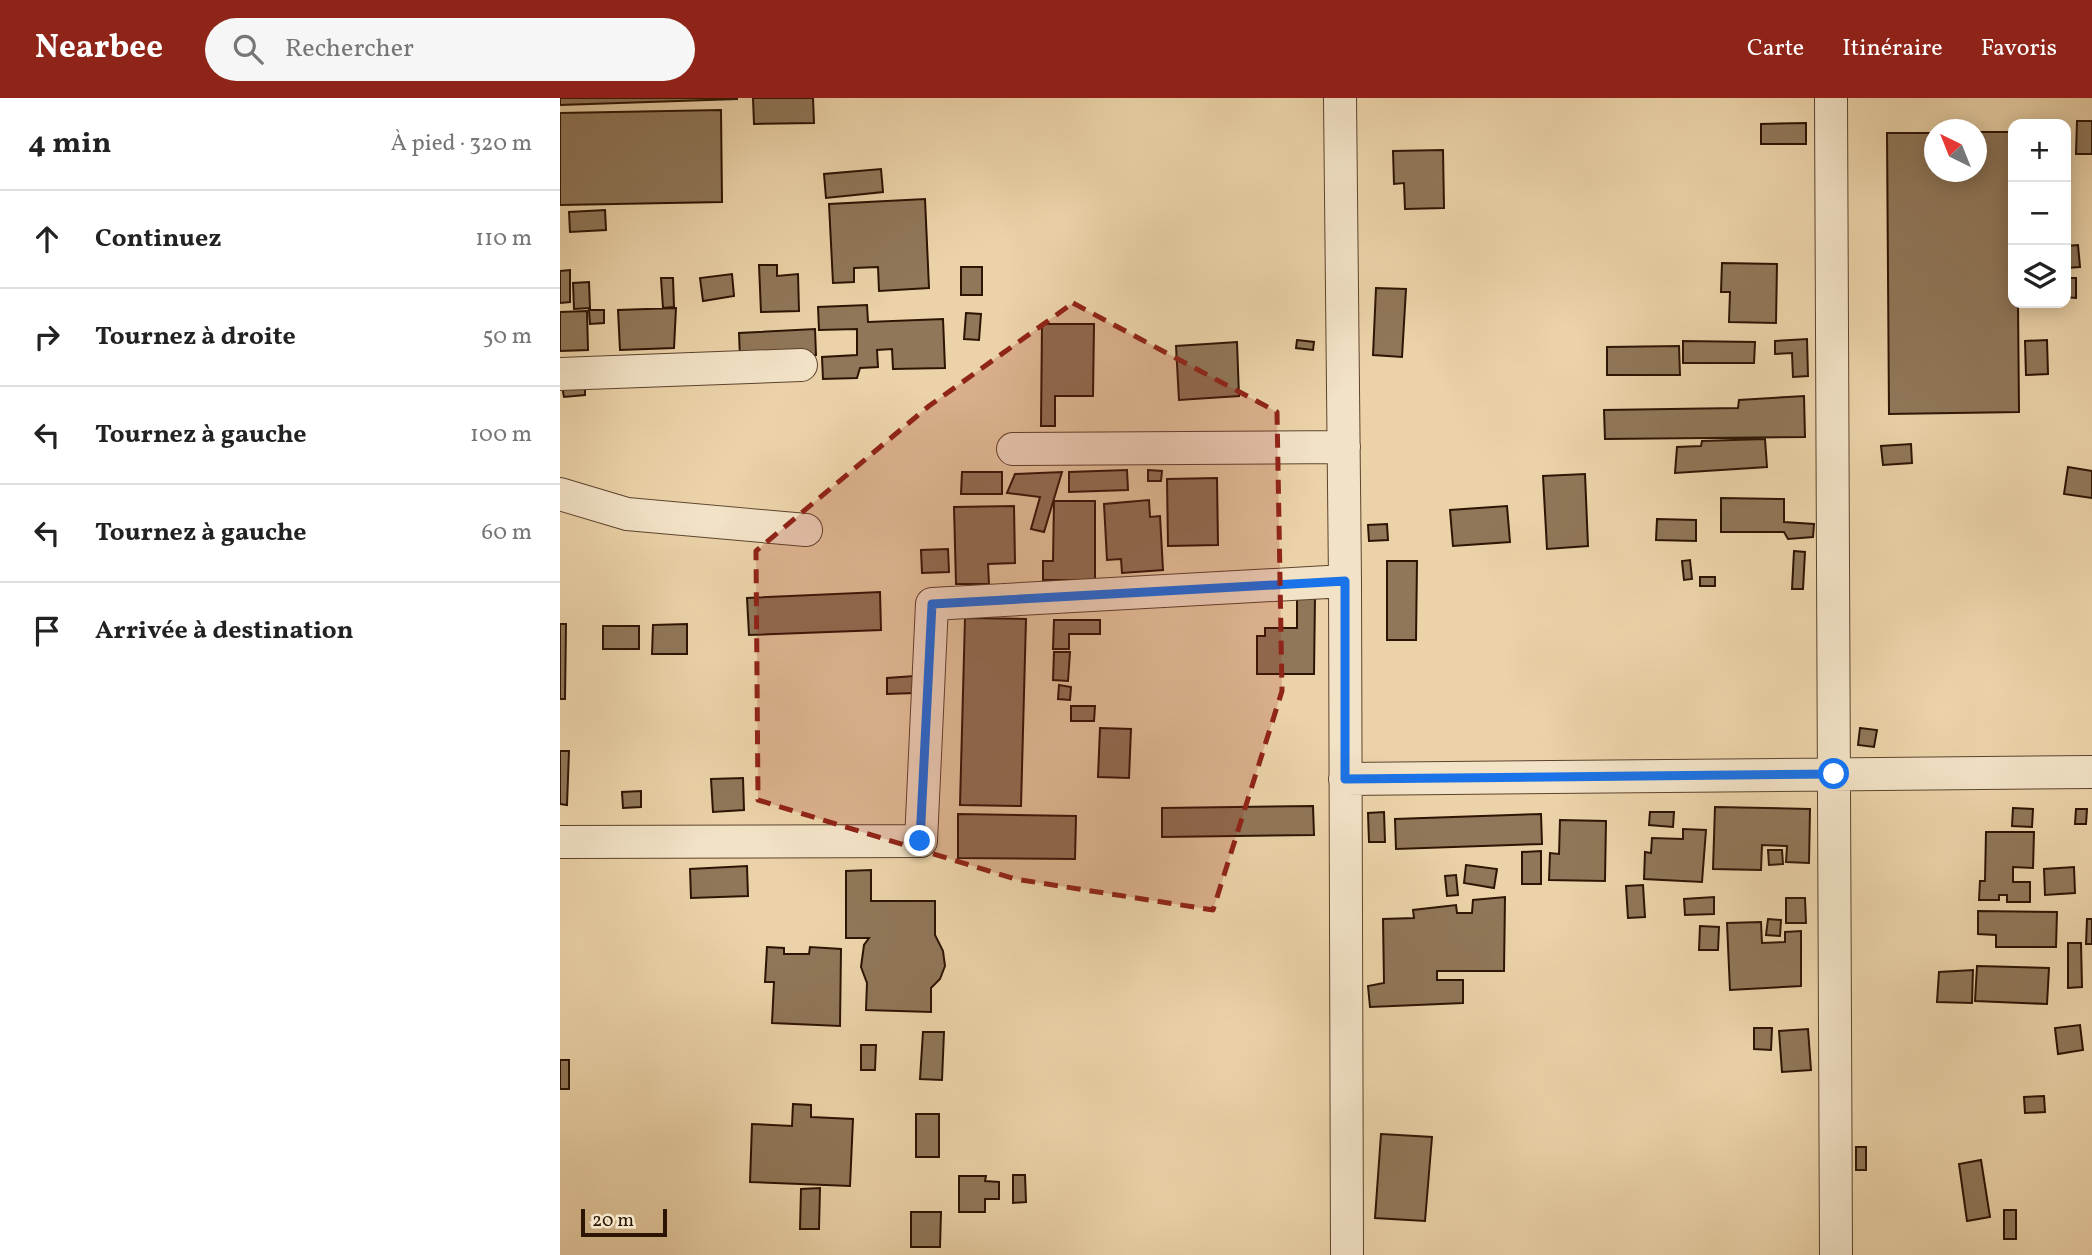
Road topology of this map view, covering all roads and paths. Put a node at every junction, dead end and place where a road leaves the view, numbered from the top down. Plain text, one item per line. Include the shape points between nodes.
1 (1340, 98) edge
2 (1831, 98) edge
3 (801, 365) dead end
4 (560, 374) edge
5 (1343, 447) junction
6 (1013, 449) dead end
7 (560, 494) edge
8 (806, 530) dead end
9 (1345, 581) junction
10 (2092, 772) edge
11 (1834, 774) junction
12 (1345, 779) junction
13 (560, 842) edge
14 (1347, 1255) edge
15 (1836, 1255) edge

1 - 5 street
2 - 11 street
3 - 4 street
5 - 6 street
5 - 9 street
7 - 8 street via 627,514
9 - 12 street
9 - 13 street via 932,604 920,841
10 - 11 street
11 - 12 street
11 - 15 street
12 - 14 street

